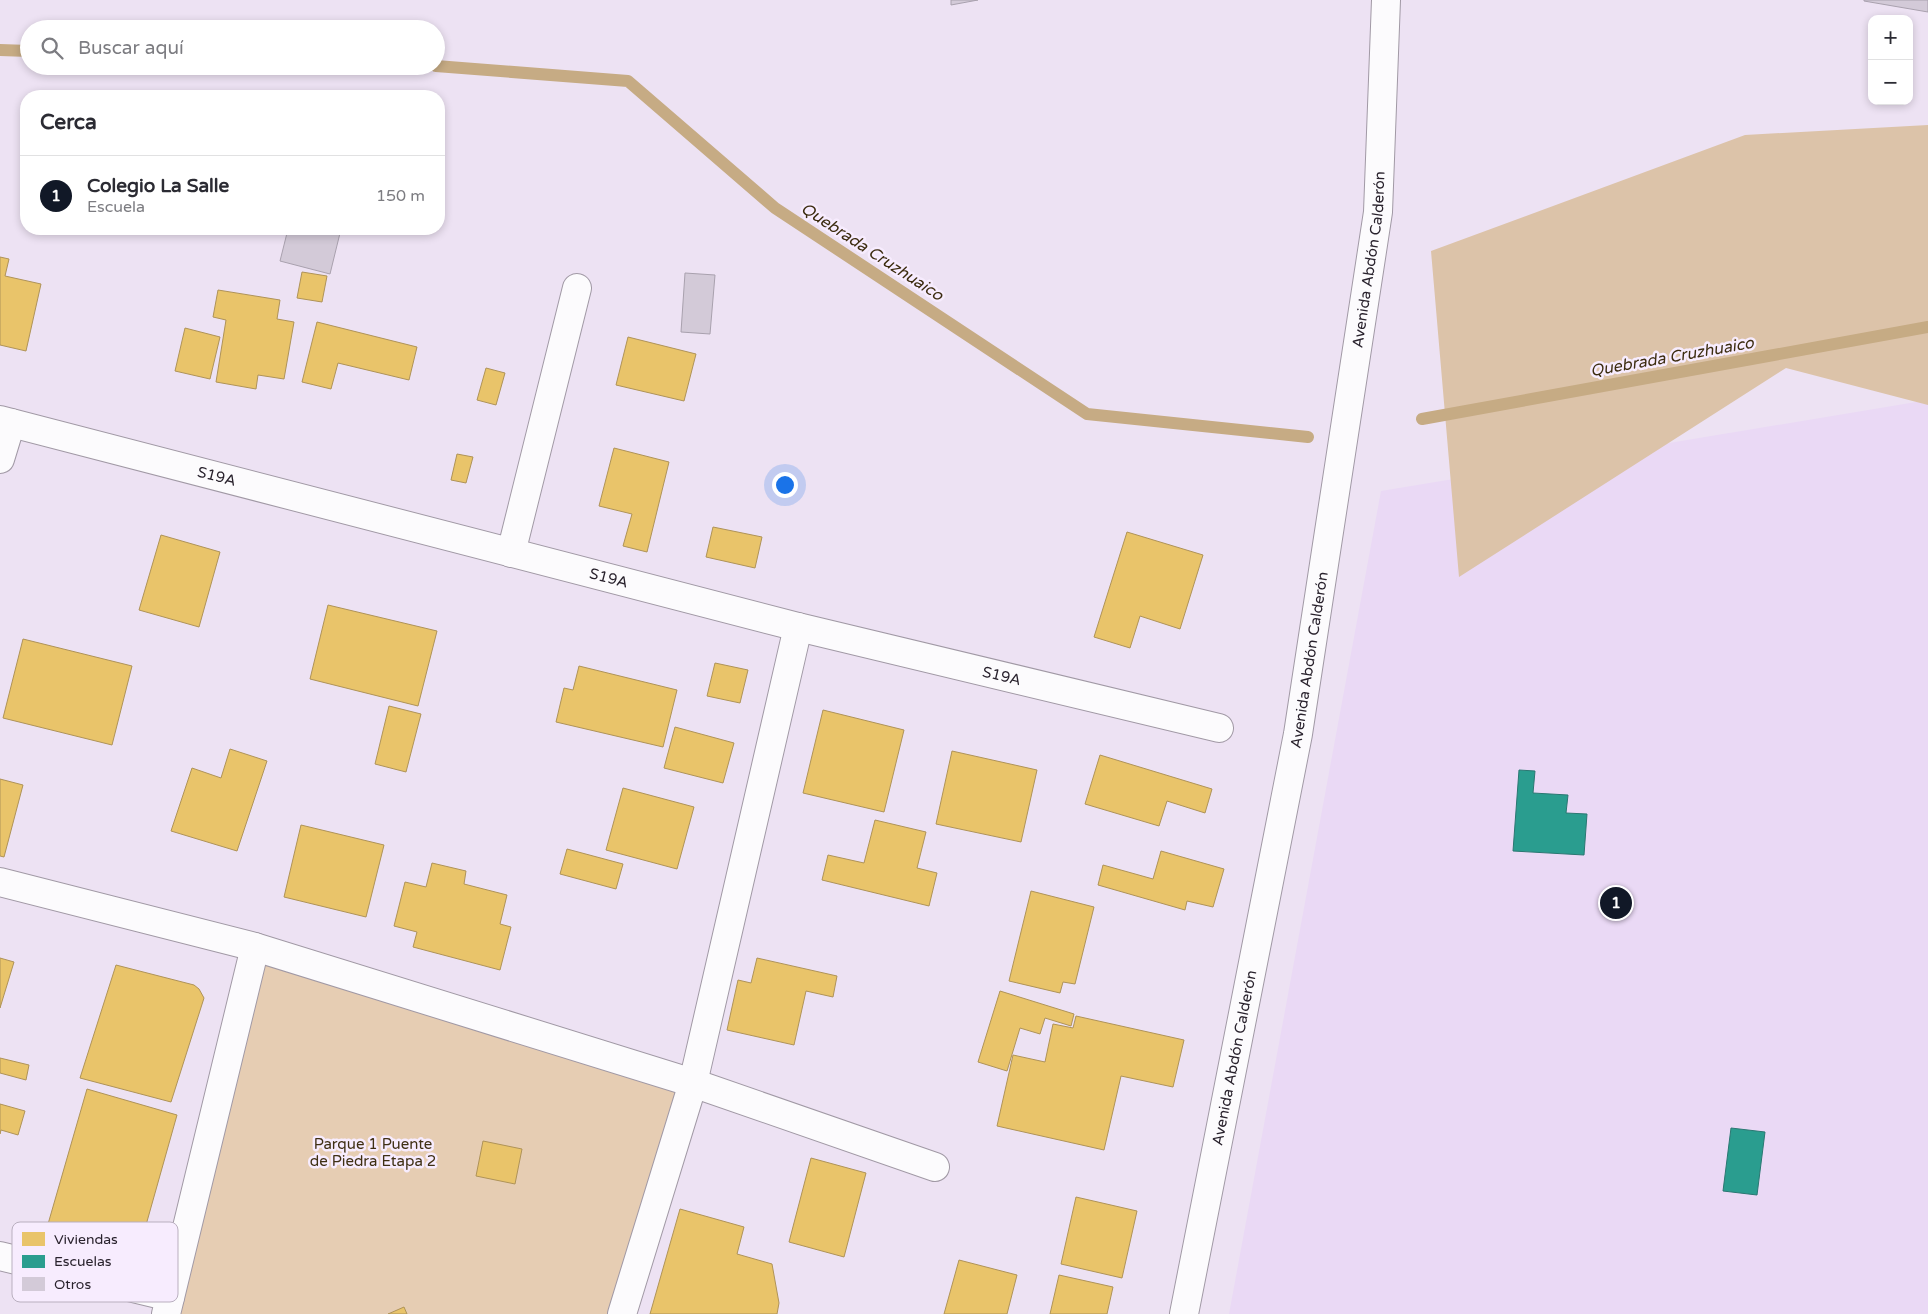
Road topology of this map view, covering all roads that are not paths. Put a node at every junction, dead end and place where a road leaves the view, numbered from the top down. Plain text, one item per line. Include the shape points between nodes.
1 (1386, 0) edge
2 (577, 288) dead end
3 (5, 421) edge
4 (0, 459) edge
5 (511, 552) junction
6 (798, 627) junction
7 (1219, 728) dead end
8 (0, 882) edge
9 (255, 947) junction
10 (693, 1083) junction
11 (935, 1167) dead end
12 (178, 1264) edge
13 (622, 1314) edge
14 (1184, 1314) edge

1 - 14 street, Avenida Abdón Calderón via 1378,212 1298,734
2 - 5 street
3 - 4 street
3 - 5 street, S19A
5 - 6 street, S19A
6 - 7 street, S19A
6 - 10 street
8 - 9 street
9 - 10 street
9 - 12 street
10 - 11 street
10 - 13 street

